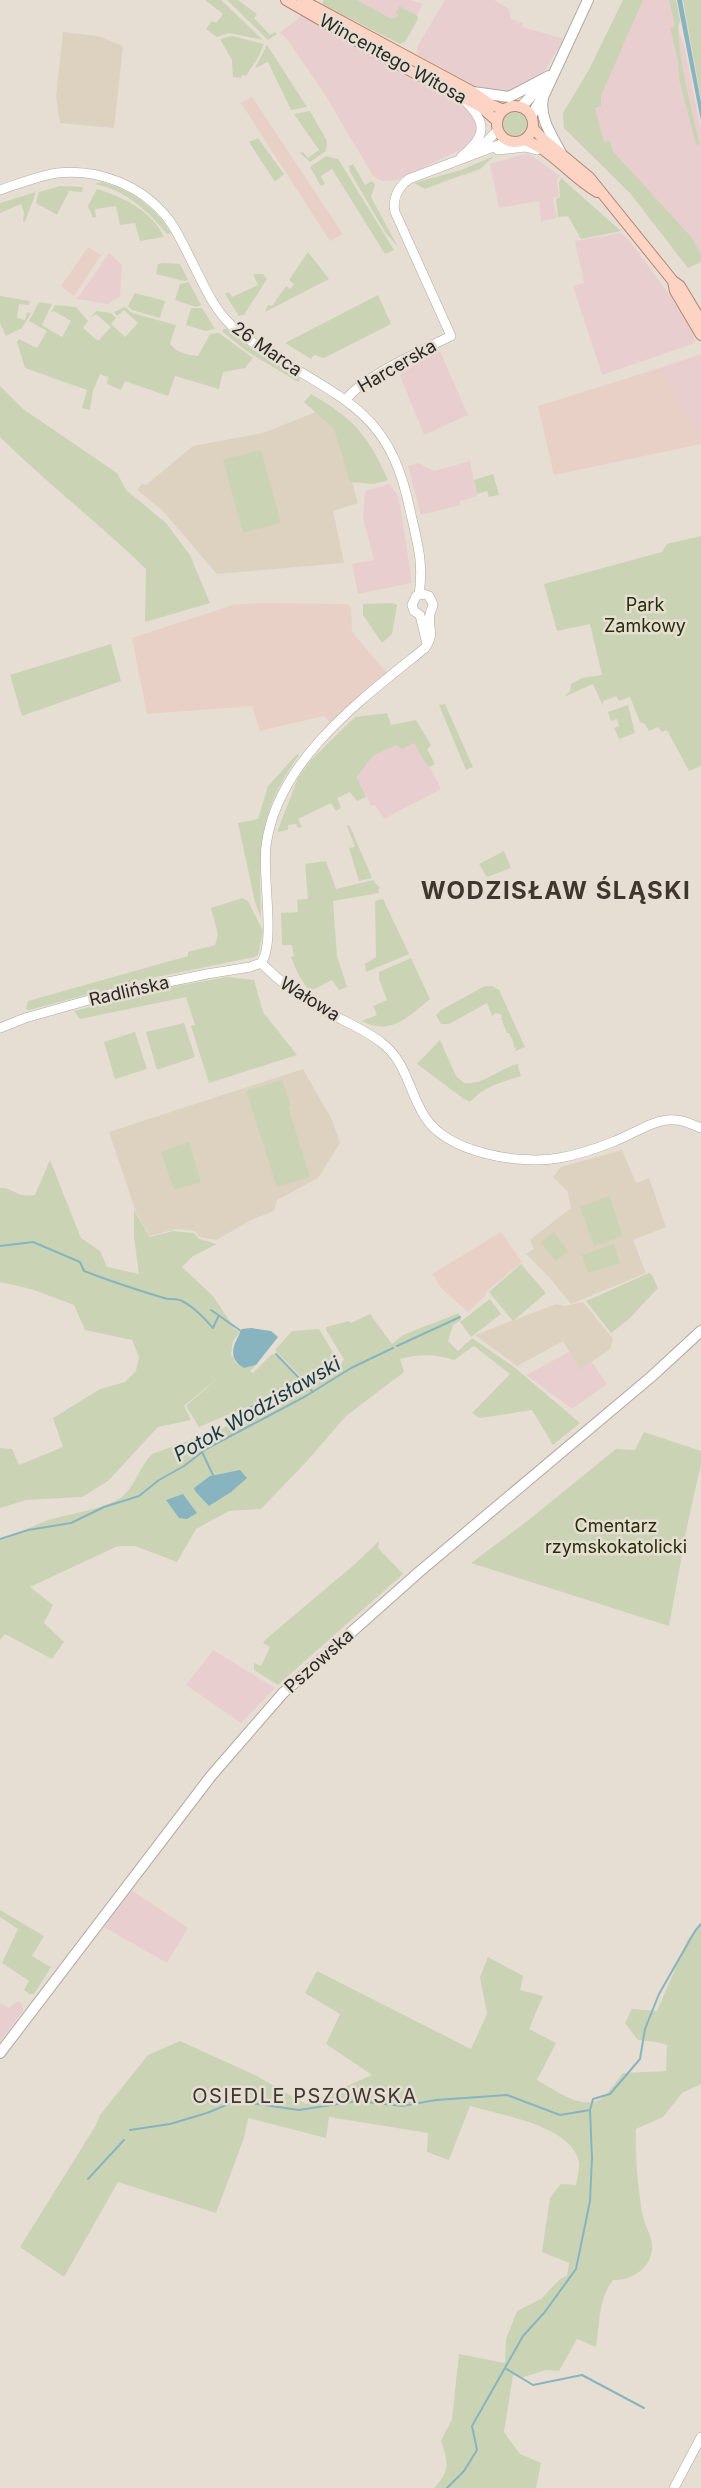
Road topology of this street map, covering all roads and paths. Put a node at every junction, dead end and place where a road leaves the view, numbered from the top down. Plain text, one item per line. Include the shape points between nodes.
1 (286, 0) edge
2 (302, 0) edge
3 (588, 0) edge
4 (553, 73) junction
5 (473, 92) junction
6 (544, 95) junction
7 (464, 100) junction
8 (521, 107) junction
9 (504, 110) junction
10 (531, 116) junction
11 (498, 125) junction
12 (533, 128) junction
13 (525, 140) junction
14 (509, 141) junction
15 (481, 153) junction
16 (555, 154) junction
17 (470, 156) junction
18 (455, 163) junction
19 (0, 190) edge
20 (673, 281) junction
21 (701, 321) edge
22 (701, 335) edge
23 (346, 400) junction
24 (424, 596) junction
25 (430, 613) junction
26 (420, 615) junction
27 (427, 644) junction
28 (261, 963) junction
29 (0, 1028) edge
30 (701, 1128) edge
31 (701, 1331) edge
32 (0, 2053) edge
33 (701, 2437) edge
34 (674, 2488) edge

1 - 7 main road, Wincentego Witosa
2 - 5 main road, Wincentego Witosa
3 - 4 main road
4 - 5 main road via 508,97
4 - 6 main road
4 - 8 main road
5 - 9 main road, Wincentego Witosa
6 - 10 main road
6 - 16 main road via 542,109
7 - 11 main road, Wincentego Witosa via 481,107
7 - 18 street via 478,115 481,132 475,145
8 - 9 main road
8 - 10 main road
9 - 11 main road
10 - 12 main road
11 - 14 main road via 501,136
11 - 17 street via 489,141
12 - 13 main road
12 - 16 main road
13 - 14 main road
13 - 16 main road
14 - 15 street
15 - 16 street via 525,147
15 - 17 street
16 - 20 main road via 589,177
17 - 18 street
18 - 23 street, Harcerska via 409,179 395,197 395,212 451,336 365,382
19 - 23 street, 26 Marca via 66,173 102,176 132,188 171,223 211,297 232,326
20 - 21 main road via 681,286
20 - 22 main road
23 - 24 street, 26 Marca via 373,423 392,454 405,487 422,563
24 - 25 street via 434,604
24 - 26 street via 414,599 412,605
25 - 26 street
25 - 27 street via 432,634
26 - 27 street
27 - 28 street, Wałowa via 358,703 298,766 288,783 266,845 269,935
28 - 29 street, Radlińska via 110,994
28 - 30 street, Wałowa via 293,992 383,1043 397,1058 425,1118 451,1142 514,1158 557,1159 613,1142 656,1123 675,1120
31 - 32 main road, Pszowska via 283,1693 211,1776
33 - 34 street

